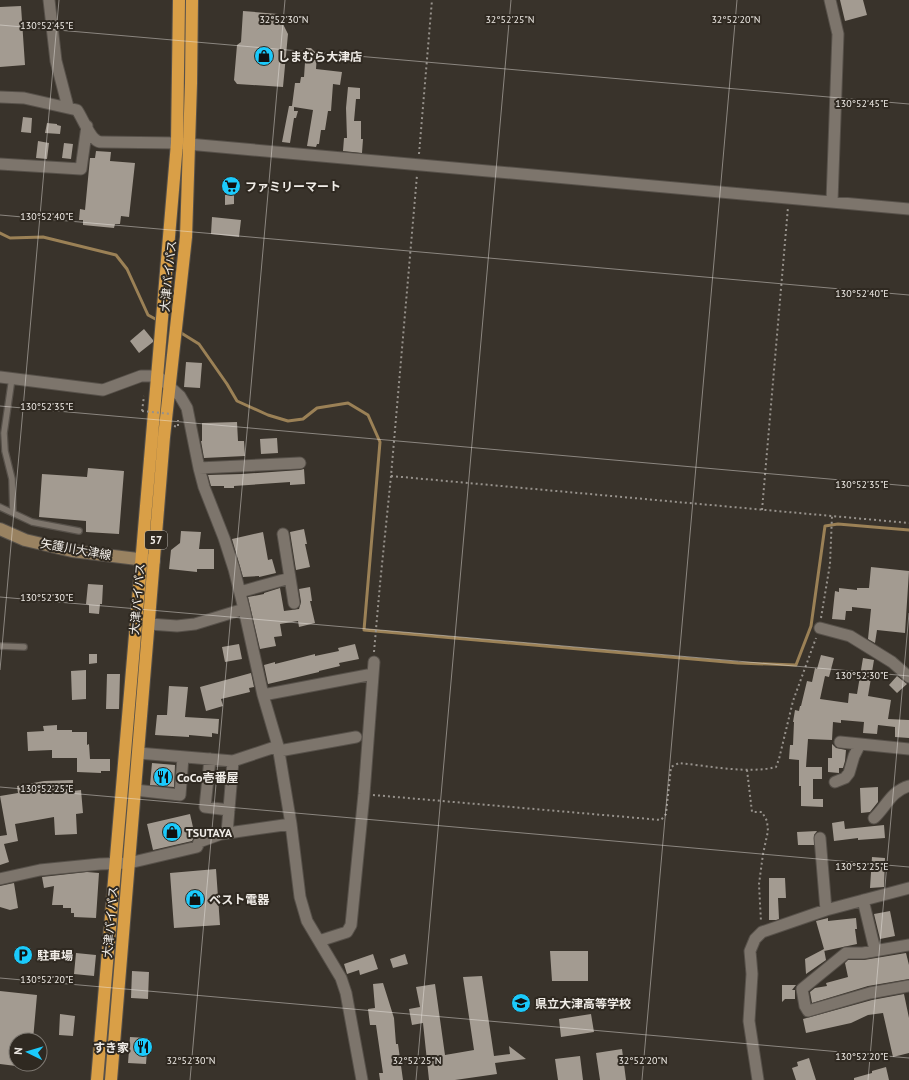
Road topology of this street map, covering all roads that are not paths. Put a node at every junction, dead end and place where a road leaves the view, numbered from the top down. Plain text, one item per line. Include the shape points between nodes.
1 (49, 0) edge
2 (179, 0) edge
3 (192, 0) edge
4 (830, 0) edge
5 (0, 97) edge
6 (68, 107) junction
7 (87, 126) junction
8 (177, 143) junction
9 (190, 144) junction
10 (0, 164) edge
11 (832, 202) junction
12 (909, 209) edge
13 (158, 376) junction
14 (0, 377) edge
15 (12, 378) junction
16 (170, 387) junction
17 (300, 463) dead end
18 (199, 468) junction
19 (0, 508) edge
20 (13, 513) junction
21 (0, 529) edge
22 (79, 531) dead end
23 (283, 534) dead end
24 (141, 560) junction
25 (154, 561) junction
26 (290, 578) junction
27 (240, 592) junction
28 (294, 603) dead end
29 (244, 609) junction
30 (149, 624) junction
31 (820, 628) road end
32 (0, 646) edge
33 (24, 647) dead end
34 (374, 662) road end
35 (373, 674) junction
36 (909, 676) edge
37 (263, 695) junction
38 (356, 737) dead end
39 (840, 742) dead end
40 (860, 744) junction
41 (279, 748) junction
42 (909, 749) edge
43 (138, 753) junction
44 (183, 757) junction
45 (210, 759) junction
46 (233, 761) junction
47 (835, 782) dead end
48 (909, 786) edge
49 (135, 790) junction
50 (229, 810) junction
51 (874, 818) dead end
52 (291, 824) junction
53 (227, 833) junction
54 (820, 838) dead end
55 (116, 863) junction
56 (129, 863) junction
57 (0, 879) edge
58 (909, 888) edge
59 (863, 900) junction
60 (826, 910) junction
61 (319, 941) junction
62 (909, 945) edge
63 (874, 950) junction
64 (909, 986) edge
65 (97, 1080) edge
66 (111, 1080) edge
67 (362, 1080) edge
68 (758, 1080) edge

1 - 6 street via 56,61
2 - 8 highway, 大津バイパス / 57
3 - 9 highway, 大津バイパス / 57
4 - 11 street via 838,34
5 - 6 street via 24,98
6 - 7 street via 77,110
7 - 8 street via 95,140 102,142
7 - 10 street via 81,169
8 - 9 street
8 - 13 highway, 大津バイパス / 57
9 - 11 street
9 - 16 highway, 大津バイパス / 57 via 186,237
11 - 12 street
13 - 15 street via 141,376 103,390
13 - 16 street
13 - 24 highway, 大津バイパス / 57
14 - 15 street
15 - 20 lane via 4,433 5,451 12,480
16 - 18 street via 180,396 187,408
16 - 25 highway, 大津バイパス / 57
17 - 18 street
18 - 27 street
19 - 20 lane
20 - 22 lane via 32,522
21 - 24 main road, 矢護川大津線 via 25,540 72,551
23 - 26 street
24 - 25 main road, 矢護川大津線
24 - 55 highway, 大津バイパス / 57
25 - 30 highway, 大津バイパス / 57
26 - 27 street
26 - 28 street
27 - 29 street
29 - 30 street via 195,624
29 - 37 street
30 - 43 highway, 大津バイパス / 57
31 - 36 street via 850,636 892,662
32 - 33 lane
34 - 35 street
35 - 37 street
35 - 61 street via 351,925 347,932
37 - 41 street
38 - 41 street
39 - 40 street
40 - 42 street
40 - 47 street via 849,773 845,778
41 - 46 street
41 - 52 street
43 - 44 street
43 - 49 highway, 大津バイパス / 57
44 - 45 street
44 - 49 street via 180,795
45 - 46 street
45 - 50 street via 205,807
46 - 50 street
48 - 51 street via 900,789
49 - 56 highway, 大津バイパス / 57
50 - 53 street
52 - 53 street
52 - 61 street via 300,897 308,921
53 - 56 street via 199,842 197,847
54 - 60 street
55 - 56 street
55 - 57 street via 40,870
55 - 65 highway, 大津バイパス / 57
56 - 66 highway, 大津バイパス / 57
58 - 59 street
59 - 60 street
59 - 63 street
60 - 68 street via 762,932 755,939 750,951 752,974 749,1021
61 - 67 street via 341,978 346,993
62 - 63 street
63 - 64 street via 846,953 802,989 808,1011 870,993

